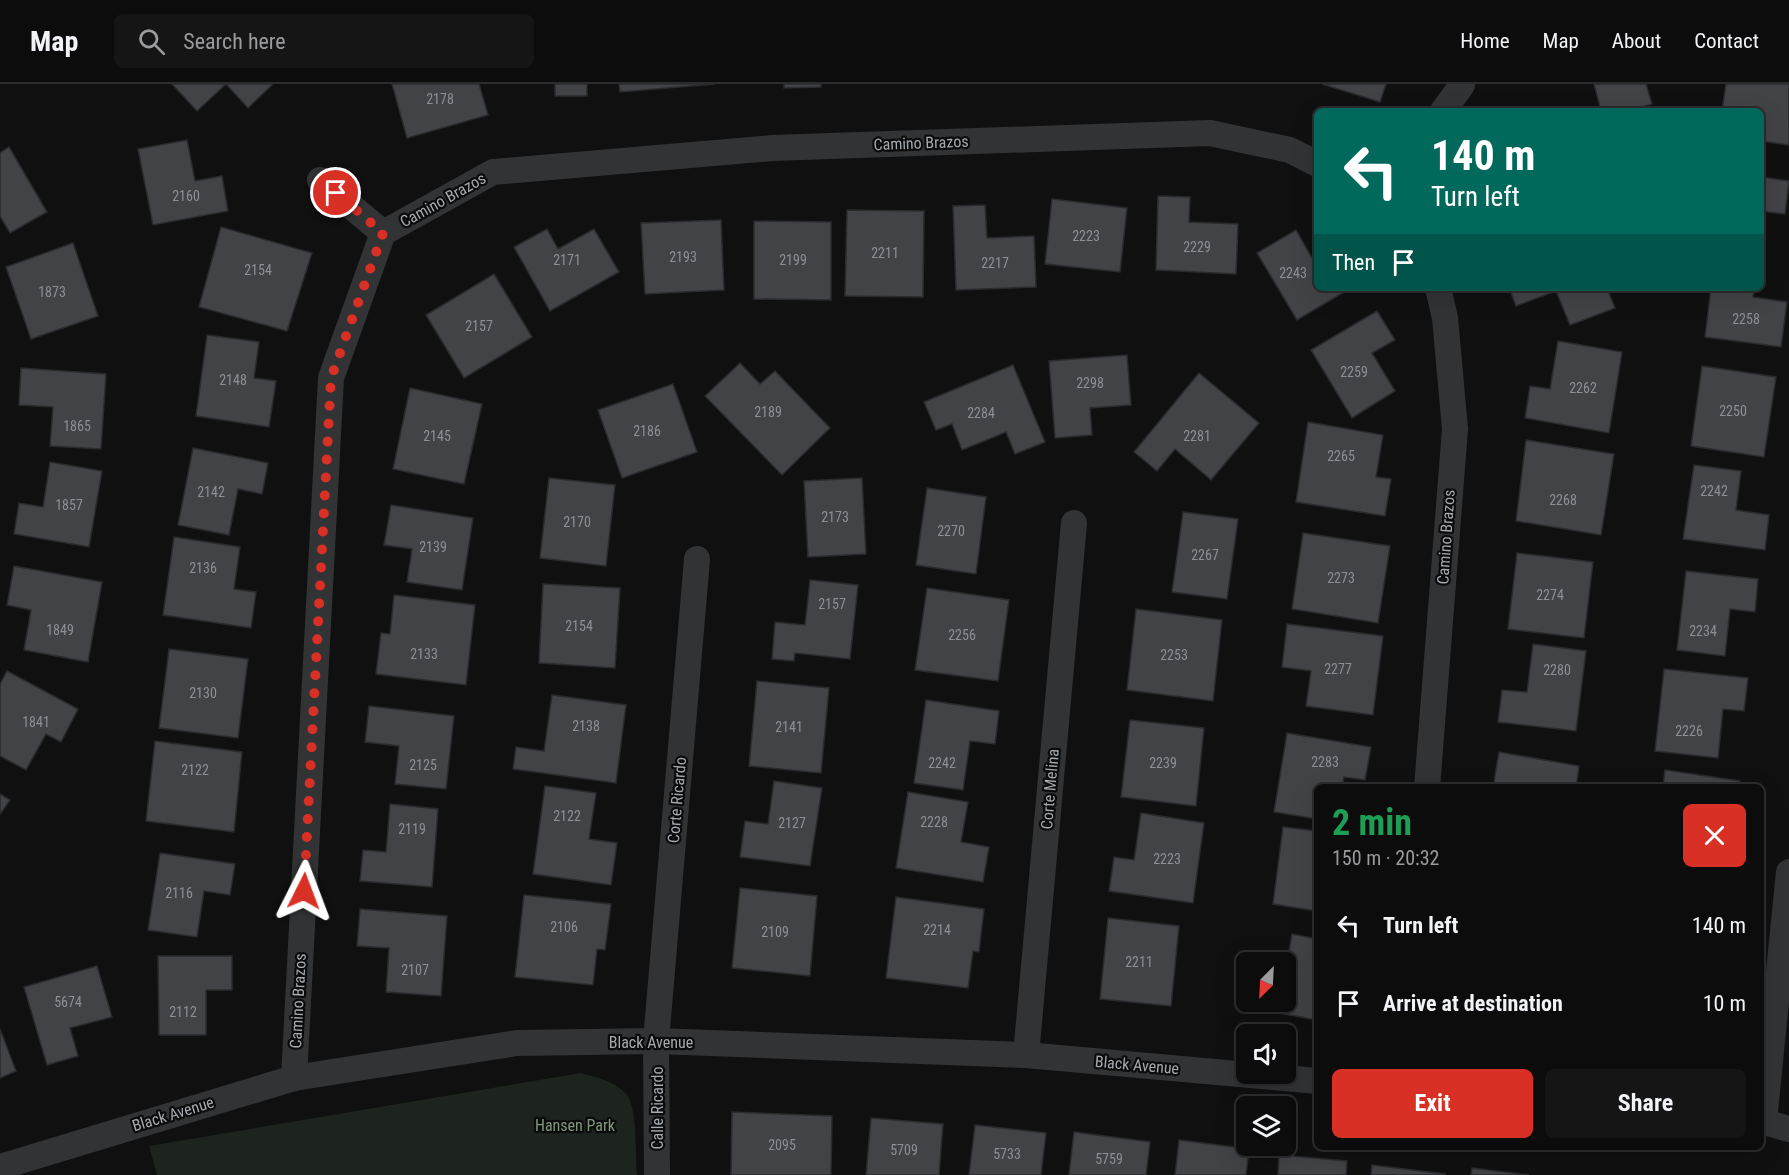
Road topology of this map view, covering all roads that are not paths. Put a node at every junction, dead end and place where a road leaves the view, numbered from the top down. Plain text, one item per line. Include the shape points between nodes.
1 (1462, 86) dead end
2 (1445, 108) edge
3 (1314, 162) edge
4 (320, 180) dead end
5 (383, 233) junction
6 (1439, 291) edge
7 (1074, 523) dead end
8 (697, 559) dead end
9 (1427, 784) edge
10 (1789, 872) edge
11 (656, 1041) junction
12 (1026, 1055) junction
13 (294, 1078) junction
14 (1314, 1082) edge
15 (1764, 1111) edge
16 (1764, 1121) edge
17 (1789, 1129) edge
18 (0, 1167) edge
19 (657, 1175) edge

1 - 2 street
3 - 5 street, Camino Brazos via 1290,150 1210,133 773,148 493,172
4 - 5 street
5 - 13 street, Camino Brazos via 331,378
6 - 9 street, Camino Brazos via 1445,318 1455,429
7 - 12 street, Corte Melina
8 - 11 street, Corte Ricardo
10 - 15 street
11 - 12 street, Black Avenue
11 - 13 street, Black Avenue via 517,1043
11 - 19 street, Calle Ricardo
12 - 14 street, Black Avenue
13 - 18 street, Black Avenue
16 - 17 street

